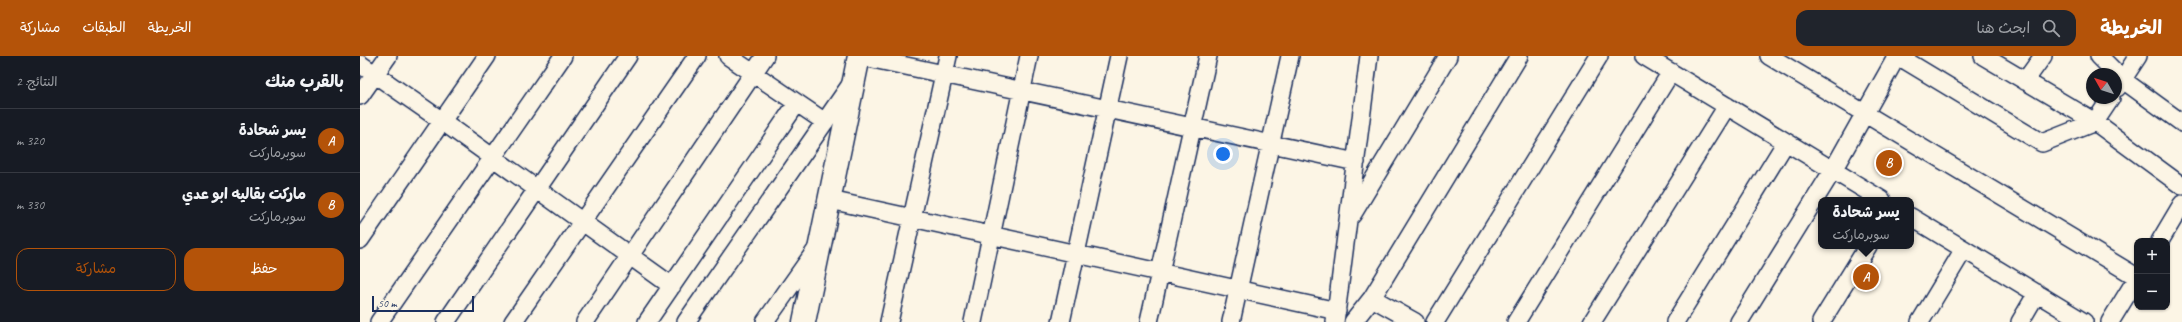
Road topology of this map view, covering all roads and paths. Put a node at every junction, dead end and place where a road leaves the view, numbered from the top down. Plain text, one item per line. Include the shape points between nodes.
1 (388, 56) edge
2 (487, 56) edge
3 (563, 56) edge
4 (628, 56) edge
5 (728, 56) edge
6 (765, 56) edge
7 (859, 56) edge
8 (948, 56) edge
9 (1029, 56) edge
10 (1120, 56) edge
11 (1208, 56) edge
12 (1290, 56) edge
13 (1369, 56) edge
14 (1448, 56) edge
15 (1519, 56) edge
16 (1599, 56) edge
17 (1644, 56) edge
18 (1769, 56) edge
19 (1897, 56) edge
20 (1983, 56) edge
21 (2043, 56) edge
22 (2099, 56) edge
23 (2138, 56) edge
24 (691, 58) edge
25 (360, 64) edge
26 (2107, 68) edge
27 (1671, 72) junction
28 (753, 73) junction
29 (375, 74) junction
30 (944, 75) junction
31 (855, 79) junction
32 (2122, 80) edge
33 (2025, 81) junction
34 (2122, 87) edge
35 (1022, 91) junction
36 (360, 96) edge
37 (797, 103) junction
38 (2106, 104) edge
39 (1727, 106) junction
40 (1108, 109) junction
41 (1864, 113) junction
42 (442, 121) junction
43 (825, 122) junction
44 (2095, 122) junction
45 (2182, 123) edge
46 (1192, 127) junction
47 (1786, 142) junction
48 (1271, 144) junction
49 (494, 157) junction
50 (1356, 162) junction
51 (1833, 170) junction
52 (2182, 186) edge
53 (538, 189) junction
54 (1877, 197) edge
55 (830, 200) junction
56 (2182, 204) edge
57 (912, 218) junction
58 (1914, 219) edge
59 (583, 221) junction
60 (1348, 221) junction
61 (991, 235) junction
62 (2162, 238) edge
63 (360, 240) edge
64 (821, 242) junction
65 (1866, 249) edge
66 (1964, 249) junction
67 (1076, 254) junction
68 (632, 255) junction
69 (1160, 272) junction
70 (2134, 276) edge
71 (2134, 283) edge
72 (672, 286) junction
73 (1238, 289) junction
74 (2037, 293) junction
75 (1372, 298) junction
76 (1336, 316) edge
77 (379, 322) edge
78 (446, 322) edge
79 (513, 322) edge
80 (585, 322) edge
81 (647, 322) edge
82 (686, 322) edge
83 (765, 322) edge
84 (804, 322) edge
85 (889, 322) edge
86 (973, 322) edge
87 (1061, 322) edge
88 (1150, 322) edge
89 (1231, 322) edge
90 (1353, 322) edge
91 (1415, 322) edge
92 (1435, 322) edge
93 (1516, 322) edge
94 (1592, 322) edge
95 (1675, 322) edge
96 (1739, 322) edge
97 (1821, 322) edge
98 (1920, 322) edge
99 (2020, 322) edge
100 (2084, 322) edge
101 (2110, 322) edge

1 - 29 street
2 - 42 street
3 - 49 street
4 - 53 street
5 - 28 street
6 - 28 street
7 - 30 street
7 - 31 main road
8 - 30 street
9 - 35 street
10 - 40 street
11 - 46 street
12 - 48 street
13 - 50 street
14 - 60 street
15 - 75 street
16 - 92 street
17 - 27 street
18 - 41 street
19 - 41 street
19 - 44 street via 2042,143
20 - 33 street
21 - 33 street
22 - 26 street
23 - 32 street
24 - 59 street
25 - 29 street
27 - 39 street
27 - 93 street
28 - 37 street
28 - 68 street
29 - 36 street
29 - 42 street
30 - 35 street
30 - 57 street
31 - 43 street
31 - 55 main road
33 - 44 street
34 - 45 street
35 - 40 street
35 - 61 street
37 - 43 street
37 - 72 street
38 - 44 street
39 - 47 street
39 - 94 street
40 - 46 street
40 - 67 street
41 - 51 street
41 - 70 street
42 - 49 street
42 - 63 street
43 - 82 street
44 - 52 street
46 - 48 street
46 - 69 street
47 - 51 street
47 - 95 street
48 - 50 street
48 - 73 street
49 - 53 street
49 - 77 street
50 - 60 street
51 - 54 street
51 - 96 street
53 - 59 street
53 - 78 street
55 - 57 street
55 - 64 main road
56 - 62 street
57 - 61 street
57 - 85 street
58 - 66 street
59 - 68 street
59 - 79 street
60 - 76 street
61 - 67 street
61 - 86 street
64 - 83 street
64 - 84 main road
65 - 97 street
66 - 74 street
66 - 98 street
67 - 69 street
67 - 87 street
68 - 72 street
68 - 80 street
69 - 73 street
69 - 88 street
71 - 101 street
72 - 81 street
73 - 76 street
73 - 89 street
74 - 99 street
74 - 100 street
75 - 90 street
75 - 91 street

